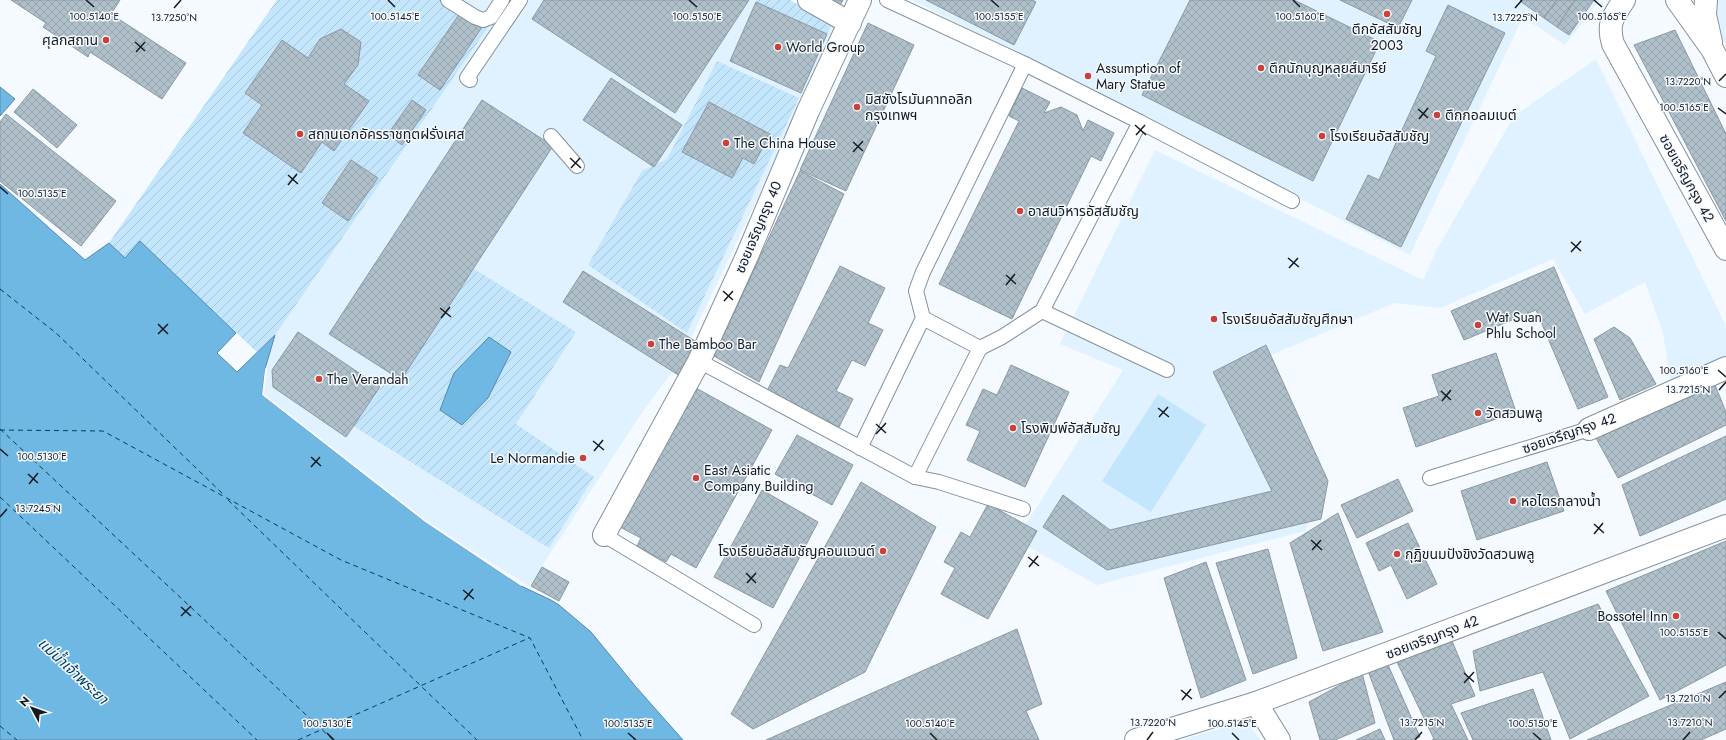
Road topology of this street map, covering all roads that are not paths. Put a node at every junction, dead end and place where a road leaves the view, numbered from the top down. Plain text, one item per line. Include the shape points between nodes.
1 (448, 0) edge
2 (502, 0) edge
3 (520, 0) edge
4 (809, 0) edge
5 (860, 0) edge
6 (886, 0) edge
7 (1624, 0) edge
8 (1678, 0) edge
9 (1689, 0) edge
10 (1706, 0) edge
11 (850, 23) junction
12 (1712, 49) junction
13 (1025, 64) junction
14 (1726, 76) edge
15 (470, 80) dead end
16 (1140, 122) junction
17 (551, 136) dead end
18 (577, 166) dead end
19 (1292, 201) dead end
20 (1726, 249) edge
21 (1042, 312) junction
22 (923, 318) junction
23 (980, 348) junction
24 (699, 361) junction
25 (1726, 368) edge
26 (1167, 370) dead end
27 (1589, 429) joint
28 (860, 448) junction
29 (915, 477) junction
30 (1430, 478) dead end
31 (1023, 509) dead end
32 (1726, 526) edge
33 (604, 535) joint
34 (754, 625) dead end
35 (1256, 703) junction
36 (1163, 736) edge
37 (1136, 740) edge
38 (1278, 740) edge

1 - 2 lane via 483,20 491,17
3 - 15 lane via 467,78
4 - 11 street
5 - 11 street, ซอยเจริญกรุง 40
6 - 13 lane
7 - 20 street, ซอยเจริญกรุง 42 via 1611,20 1610,34 1613,44
8 - 9 street
8 - 12 street
10 - 12 street via 1705,15
11 - 24 street, ซอยเจริญกรุง 40 via 808,112
12 - 14 street
13 - 16 lane
13 - 22 lane via 923,272 916,291
16 - 19 lane
16 - 21 lane
17 - 18 lane
21 - 23 lane
21 - 26 lane
22 - 23 lane
22 - 28 lane
23 - 29 lane
24 - 28 lane
24 - 33 street, ซอยเจริญกรุง 40
25 - 27 street, ซอยเจรืญกรุง 42
27 - 30 lane, ซอยเจรืญกรุง 42
28 - 29 lane
29 - 31 lane via 939,482
32 - 35 street, ซอยเจริญกรุง 42
33 - 34 lane
35 - 36 street, ซอยเจริญกรุง 42
35 - 38 street
36 - 37 street, ซอยเจริญกรุง 42

